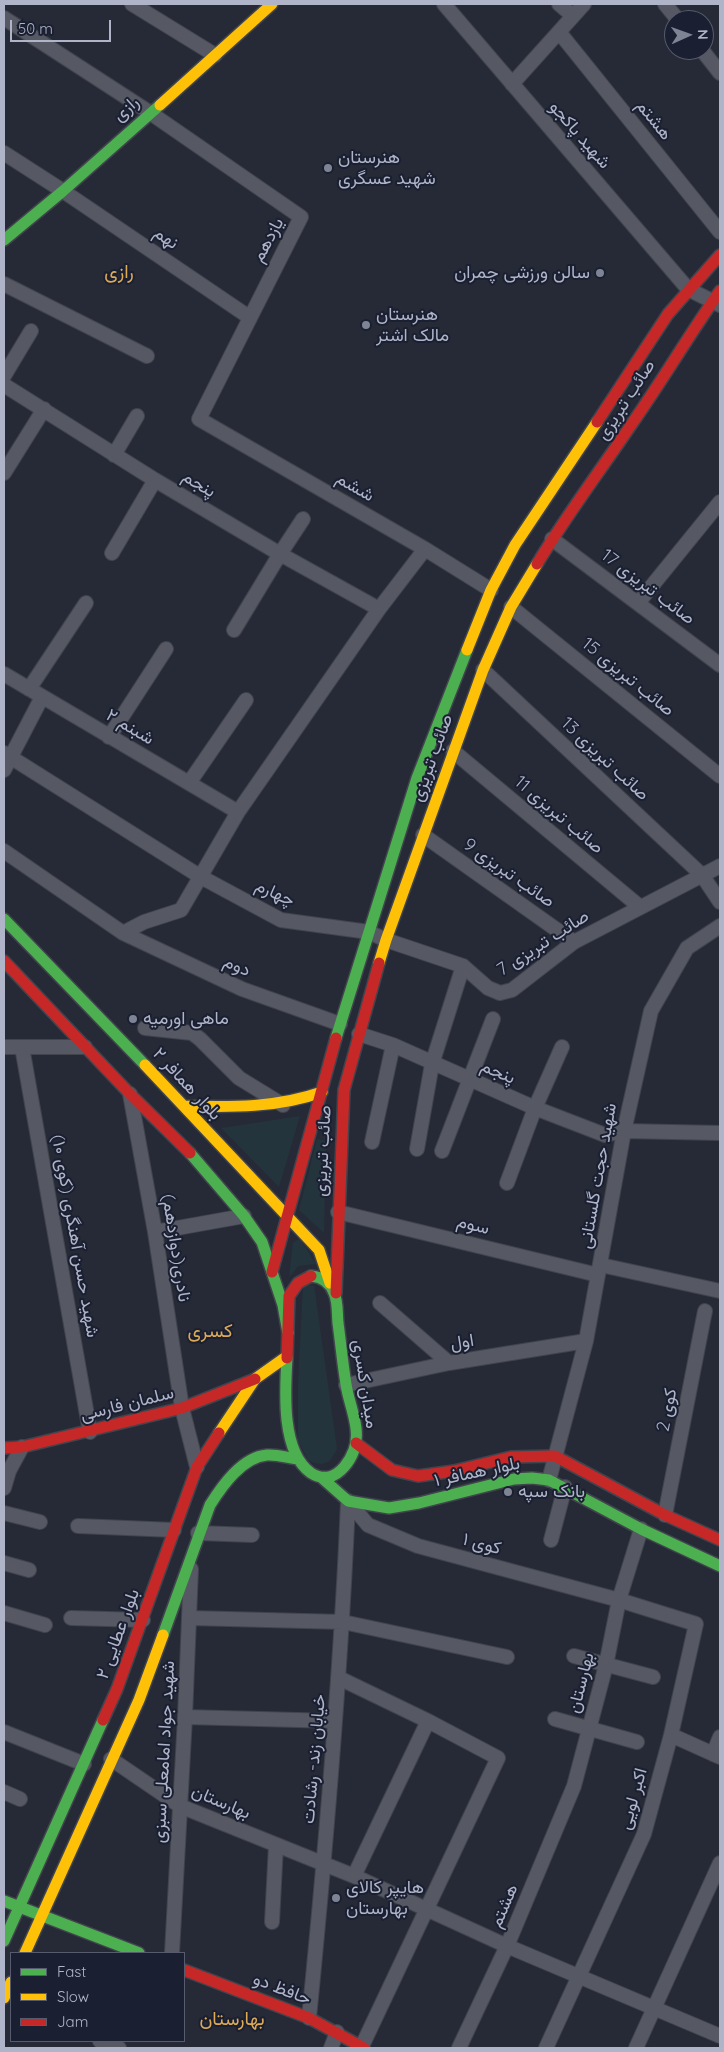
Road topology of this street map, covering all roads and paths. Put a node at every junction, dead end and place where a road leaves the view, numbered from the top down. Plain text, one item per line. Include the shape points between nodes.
1 (132, 4) edge
2 (272, 4) edge
3 (444, 4) edge
4 (559, 4) edge
5 (584, 4) edge
6 (573, 16) junction
7 (4, 18) edge
8 (559, 32) junction
9 (215, 55) junction
10 (710, 60) edge
11 (720, 73) edge
12 (512, 84) junction
13 (149, 112) junction
14 (4, 153) edge
15 (62, 191) junction
16 (720, 232) edge
17 (4, 240) edge
18 (720, 255) edge
19 (4, 284) edge
20 (688, 289) junction
21 (718, 299) edge
22 (668, 314) junction
23 (249, 317) junction
24 (32, 331) dead end
25 (689, 334) junction
26 (147, 356) dead end
27 (4, 376) edge
28 (4, 385) edge
29 (44, 409) junction
30 (137, 416) dead end
31 (199, 419) joint
32 (114, 455) junction
33 (4, 473) edge
34 (155, 480) junction
35 (720, 502) edge
36 (303, 519) dead end
37 (552, 539) junction
38 (425, 549) junction
39 (112, 552) dead end
40 (280, 554) junction
41 (491, 590) junction
42 (86, 603) dead end
43 (638, 603) junction
44 (511, 607) junction
45 (379, 609) junction
46 (234, 630) dead end
47 (166, 649) dead end
48 (720, 665) edge
49 (483, 670) junction
50 (4, 674) edge
51 (29, 689) junction
52 (42, 697) junction
53 (246, 700) dead end
54 (110, 736) junction
55 (453, 751) junction
56 (7, 755) edge
57 (4, 770) edge
58 (720, 776) edge
59 (189, 783) junction
60 (238, 812) junction
61 (423, 835) junction
62 (4, 851) edge
63 (720, 866) edge
64 (702, 875) junction
65 (201, 877) junction
66 (720, 902) edge
67 (640, 908) junction
68 (4, 919) edge
69 (720, 926) edge
70 (369, 932) junction
71 (123, 933) junction
72 (386, 940) junction
73 (574, 942) junction
74 (4, 961) edge
75 (463, 966) junction
76 (493, 1019) dead end
77 (340, 1024) junction
78 (145, 1028) dead end
79 (359, 1034) junction
80 (85, 1046) junction
81 (393, 1046) junction
82 (562, 1046) dead end
83 (4, 1047) edge
84 (22, 1047) junction
85 (432, 1064) junction
86 (470, 1080) junction
87 (130, 1094) junction
88 (321, 1097) junction
89 (283, 1105) junction
90 (185, 1106) junction
91 (535, 1108) junction
92 (342, 1110) junction
93 (624, 1131) junction
94 (720, 1133) edge
95 (372, 1142) dead end
96 (417, 1149) dead end
97 (442, 1151) dead end
98 (507, 1183) dead end
99 (338, 1212) junction
100 (244, 1216) junction
101 (287, 1218) junction
102 (155, 1232) junction
103 (600, 1270) junction
104 (272, 1272) junction
105 (330, 1283) junction
106 (720, 1291) edge
107 (336, 1294) junction
108 (380, 1303) dead end
109 (705, 1311) dead end
110 (288, 1333) junction
111 (586, 1342) junction
112 (286, 1357) junction
113 (449, 1363) junction
114 (255, 1379) junction
115 (346, 1385) junction
116 (182, 1408) junction
117 (90, 1432) junction
118 (356, 1443) junction
119 (22, 1447) junction
120 (4, 1448) edge
121 (555, 1456) junction
122 (298, 1459) junction
123 (197, 1467) junction
124 (322, 1478) junction
125 (549, 1480) junction
126 (565, 1487) junction
127 (4, 1488) edge
128 (348, 1501) junction
129 (4, 1513) edge
130 (665, 1515) junction
131 (40, 1522) dead end
132 (78, 1526) dead end
133 (641, 1529) junction
134 (174, 1530) junction
135 (198, 1533) junction
136 (252, 1535) dead end
137 (552, 1540) dead end
138 (720, 1540) edge
139 (191, 1554) junction
140 (4, 1563) edge
141 (720, 1566) edge
142 (29, 1570) dead end
143 (619, 1600) junction
144 (4, 1614) edge
145 (72, 1618) dead end
146 (190, 1618) junction
147 (143, 1620) junction
148 (343, 1622) junction
149 (696, 1624) joint
150 (45, 1625) dead end
151 (574, 1656) dead end
152 (507, 1657) dead end
153 (606, 1665) junction
154 (339, 1678) junction
155 (653, 1678) dead end
156 (128, 1694) junction
157 (185, 1717) junction
158 (555, 1719) dead end
159 (335, 1721) junction
160 (428, 1721) junction
161 (590, 1728) junction
162 (4, 1732) edge
163 (671, 1735) junction
164 (720, 1737) edge
165 (637, 1742) dead end
166 (717, 1755) edge
167 (111, 1759) junction
168 (84, 1764) junction
169 (577, 1775) joint
170 (4, 1792) edge
171 (20, 1799) dead end
172 (180, 1806) junction
173 (276, 1845) junction
174 (720, 1863) edge
175 (324, 1864) junction
176 (354, 1876) junction
177 (4, 1901) edge
178 (18, 1907) junction
179 (427, 1910) junction
180 (4, 1911) edge
181 (42, 1916) junction
182 (272, 1922) dead end
183 (4, 1942) edge
184 (508, 1946) junction
185 (28, 1952) edge
186 (136, 1952) edge
187 (172, 1952) edge
188 (185, 1970) edge
189 (580, 1975) junction
190 (10, 1984) edge
191 (4, 1998) edge
192 (654, 2007) junction
193 (309, 2018) junction
194 (337, 2032) junction
195 (720, 2036) edge
196 (103, 2042) edge
197 (363, 2047) edge
198 (119, 2048) edge
199 (330, 2048) edge
200 (459, 2048) edge
201 (546, 2048) edge
202 (636, 2048) edge

1 - 9 street
2 - 9 street, رازی
3 - 12 street, شهید پاکجو
4 - 6 street
5 - 6 street
6 - 8 street
7 - 13 street
8 - 12 street
8 - 16 street, هشتم
9 - 13 street, رازی
10 - 11 street
12 - 20 street, شهید پاکجو
13 - 15 street, رازی
13 - 23 street, یازدهم via 302,217
14 - 15 street, نهم
15 - 17 street, رازی
15 - 23 street, نهم
18 - 20 street, صائب تبریزی
19 - 26 street
20 - 21 street
20 - 22 street, صائب تبریزی
21 - 25 street, صائب تبریزی
22 - 25 street via 678,313 685,317 690,323
22 - 41 street, صائب تبریزی via 515,545
23 - 31 street, یازدهم
24 - 27 street
25 - 37 street, صائب تبریزی via 633,423
28 - 29 street, پنجم
29 - 32 street, پنجم
29 - 33 street
30 - 32 street
31 - 38 street, ششم
32 - 34 street, پنجم
34 - 39 street
34 - 40 street, پنجم
35 - 43 street
36 - 40 street
37 - 43 street, صائب تبریزی 17
37 - 44 street, صائب تبریزی
38 - 41 street, ششم
38 - 45 street
40 - 45 street, پنجم
40 - 46 street
41 - 70 street, صائب تبریزی via 417,778
42 - 51 street
43 - 48 street, صائب تبریزی 17
44 - 49 street, صائب تبریزی
44 - 58 street, صائب تبریزی 15
45 - 60 street
47 - 54 street
49 - 55 street, صائب تبریزی
49 - 64 street, صائب تبریزی 13
50 - 51 street, شبنم ۲
51 - 52 street, شبنم ۲
52 - 54 street, شبنم ۲
52 - 56 street
53 - 59 street
54 - 59 street, شبنم ۲
55 - 61 street, صائب تبریزی
55 - 67 street, صائب تبریزی 11
56 - 57 street
56 - 65 street, چهارم
59 - 60 street, شبنم ۲
60 - 65 street
61 - 72 street, صائب تبریزی
61 - 73 street, صائب تبریزی 9
62 - 71 street, دوم
63 - 64 street, صائب تبریزی 7
64 - 66 street
64 - 67 street, صائب تبریزی 7
65 - 70 street, چهارم via 281,920
65 - 71 street via 181,910
67 - 73 street, صائب تبریزی 7
68 - 90 street, بلوار همافر ۲
69 - 93 street, شهید حجت گلستانی via 687,948 651,1011
70 - 72 street, چهارم
70 - 77 street, صائب تبریزی
71 - 77 street, دوم via 242,989
72 - 75 street, صائب تبریزی 7
72 - 79 street, صائب تبریزی
73 - 75 street, صائب تبریزی 7 via 512,990 500,993 488,988
74 - 80 street
75 - 85 street
76 - 86 street
77 - 88 street, صائب تبریزی
78 - 89 street via 192,1033 239,1078
79 - 81 street, پنجم
79 - 92 street, صائب تبریزی
80 - 84 street
80 - 87 street
81 - 85 street, پنجم
81 - 95 street
82 - 91 street
83 - 84 street
84 - 117 street, شهید حسن آهنگری (کوی ۱۰)
85 - 86 street, پنجم
85 - 96 street
86 - 91 street, پنجم
86 - 97 street
87 - 100 street via 202,1165
87 - 102 street, نادری(دوازدهم)
88 - 89 street
88 - 92 street via 323,1108 329,1112
88 - 101 street, صائب تبریزی
89 - 90 street
90 - 101 street, بلوار همافر ۲
91 - 93 street, پنجم via 605,1135
91 - 98 street
92 - 99 street, صائب تبریزی
93 - 94 street, پنجم
93 - 103 street, شهید حجت گلستانی
99 - 103 street, سوم
99 - 107 street, صائب تبریزی
100 - 102 street
100 - 104 street via 262,1242
101 - 104 street, صائب تبریزی
101 - 105 street, بلوار همافر ۲ via 319,1250
102 - 116 street, نادری(دوازدهم)
103 - 106 street, سوم
103 - 111 street, شهید حجت گلستانی
104 - 110 street
105 - 107 street, میدان کسری
105 - 110 street via 311,1276 296,1285 289,1295
107 - 115 street, میدان کسری
108 - 113 street
109 - 130 street, کوی 2
110 - 112 street
111 - 113 street, اول
111 - 121 street, شهید حجت گلستانی
112 - 114 street, بلوار عطایی ۲
112 - 122 street via 287,1425
113 - 115 street, اول
114 - 116 street, سلمان فارسی
114 - 123 street, بلوار عطایی ۲
115 - 118 street, میدان کسری
116 - 117 street, سلمان فارسی
116 - 123 street, نادری(دوازدهم)
117 - 119 street, سلمان فارسی
118 - 121 street, بلوار همافر ۱ via 392,1470 418,1476 511,1457
118 - 124 street, میدان کسری via 347,1464 332,1476
119 - 120 street, سلمان فارسی
119 - 127 street
121 - 125 street, شهید حجت گلستانی
121 - 130 street, بلوار همافر ۱
122 - 124 street via 313,1475
122 - 135 street, بلوار عطایی ۲ via 266,1455 254,1459 219,1490
123 - 134 street, بلوار عطایی ۲
124 - 128 street
125 - 126 street, بلوار همافر ۱
125 - 128 street, بلوار همافر ۱ via 514,1479 389,1508
126 - 133 street, بلوار همافر ۱
126 - 137 street
128 - 143 street, کوی ۱ via 368,1525 418,1546
128 - 148 street, خیابان زند- رشادت
129 - 131 street
130 - 138 street, بلوار همافر ۱
132 - 134 street
133 - 141 street, بلوار همافر ۱
133 - 143 street, بهارستان
134 - 147 street, بلوار عطایی ۲
135 - 136 street
135 - 139 street, بلوار عطایی ۲
139 - 146 street, شهید جواد امامعلی سبزی
139 - 156 street, بلوار عطایی ۲
140 - 142 street
143 - 149 street, کوی ۱
143 - 153 street, بهارستان
144 - 150 street
145 - 147 street
146 - 148 street
146 - 157 street, شهید جواد امامعلی سبزی
147 - 156 street, بلوار عطایی ۲
148 - 152 street
148 - 154 street, خیابان زند- رشادت
149 - 163 street, اکبر لویی
151 - 153 street
153 - 155 street
153 - 161 street, بهارستان
154 - 159 street, خیابان زند- رشادت
154 - 160 street
156 - 167 street, بلوار عطایی ۲
156 - 168 street, بلوار عطایی ۲
157 - 159 street
157 - 172 street, شهید جواد امامعلی سبزی
158 - 161 street
159 - 175 street, خیابان زند- رشادت
160 - 176 street
160 - 179 street via 498,1758
161 - 165 street
161 - 169 street, بهارستان
162 - 168 street
163 - 166 street
163 - 189 street, اکبر لویی via 644,1834
164 - 166 street
167 - 172 street, بهارستان
167 - 181 street, بلوار عطایی ۲
168 - 178 street, بلوار عطایی ۲
169 - 184 street, هشتم
170 - 171 street
172 - 173 street, بهارستان
172 - 187 street, شهید جواد امامعلی سبزی
173 - 175 street, بهارستان
173 - 182 street
174 - 192 street
175 - 176 street, بهارستان
175 - 193 street, خیابان زند- رشادت
176 - 179 street, بهارستان
177 - 178 street
178 - 181 street
178 - 183 street, بلوار عطایی ۲
179 - 184 street, بهارستان
179 - 197 street
180 - 183 street
181 - 185 street, بلوار عطایی ۲
181 - 186 street
183 - 185 street via 16,1944
184 - 189 street, بهارستان
184 - 200 street, هشتم
188 - 193 street, حافظ دو
189 - 192 street, بهارستان
189 - 201 street, اکبر لویی
190 - 191 street
192 - 195 street, بهارستان
192 - 202 street
193 - 194 street, حافظ دو
194 - 197 street, حافظ دو
194 - 199 street
196 - 198 street

